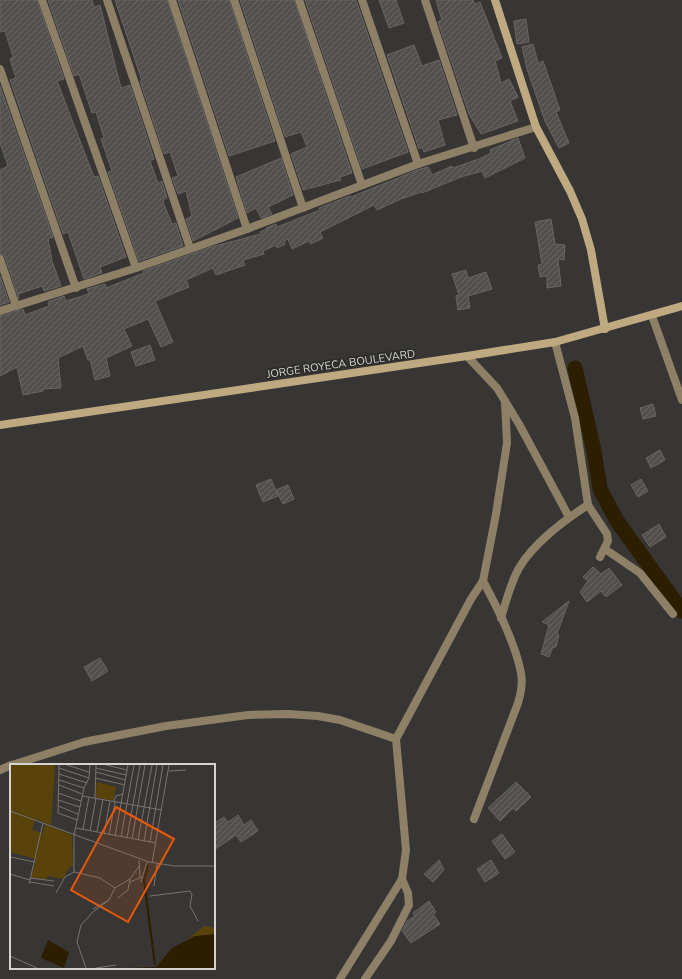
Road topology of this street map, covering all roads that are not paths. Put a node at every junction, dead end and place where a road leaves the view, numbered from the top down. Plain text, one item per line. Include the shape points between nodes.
1 (42, 0) edge
2 (107, 0) edge
3 (172, 0) edge
4 (234, 0) edge
5 (299, 0) edge
6 (362, 0) edge
7 (425, 0) edge
8 (495, 0) edge
9 (0, 68) edge
10 (536, 127) junction
11 (474, 148) junction
12 (418, 164) junction
13 (362, 185) junction
14 (303, 208) junction
15 (247, 229) junction
16 (190, 248) junction
17 (0, 259) edge
18 (136, 268) junction
19 (76, 288) junction
20 (16, 306) junction
21 (682, 306) edge
22 (0, 311) edge
23 (652, 316) junction
24 (605, 329) junction
25 (555, 342) junction
26 (467, 356) junction
27 (682, 400) edge
28 (506, 402) junction
29 (0, 425) edge
30 (588, 506) junction
31 (569, 517) junction
32 (605, 549) junction
33 (600, 557) dead end
34 (483, 581) junction
35 (673, 614) dead end
36 (501, 618) junction
37 (396, 739) junction
38 (14, 764) edge
39 (10, 765) edge
40 (0, 770) edge
41 (474, 820) dead end
42 (402, 879) junction
43 (340, 979) edge
44 (365, 979) edge

1 - 18 street
2 - 16 street
3 - 15 street
4 - 14 street
5 - 13 street
6 - 12 street
7 - 11 street
8 - 10 street
9 - 19 street
10 - 11 street
10 - 24 street via 582,219 591,250
11 - 12 street
12 - 13 street
13 - 14 street
14 - 15 street
15 - 16 street
16 - 18 street
17 - 20 street
18 - 19 street
19 - 20 street
20 - 22 street
21 - 23 street, JORGE ROYECA BOULEVARD
23 - 24 street, JORGE ROYECA BOULEVARD
23 - 27 street
24 - 25 street, JORGE ROYECA BOULEVARD
25 - 26 street, JORGE ROYECA BOULEVARD
25 - 30 street via 575,418
26 - 28 street
26 - 29 street, JORGE ROYECA BOULEVARD
28 - 31 street
28 - 34 street via 505,464
30 - 31 street
30 - 32 street via 607,534
31 - 36 street via 526,558 511,586
32 - 33 street
32 - 35 street via 640,572
34 - 36 street
34 - 37 street
36 - 41 street via 518,661 522,688
37 - 38 street via 340,720 318,716 248,715 166,726 84,742
37 - 42 street via 406,850
39 - 40 street
42 - 43 street
42 - 44 street via 408,893 409,905 391,941

